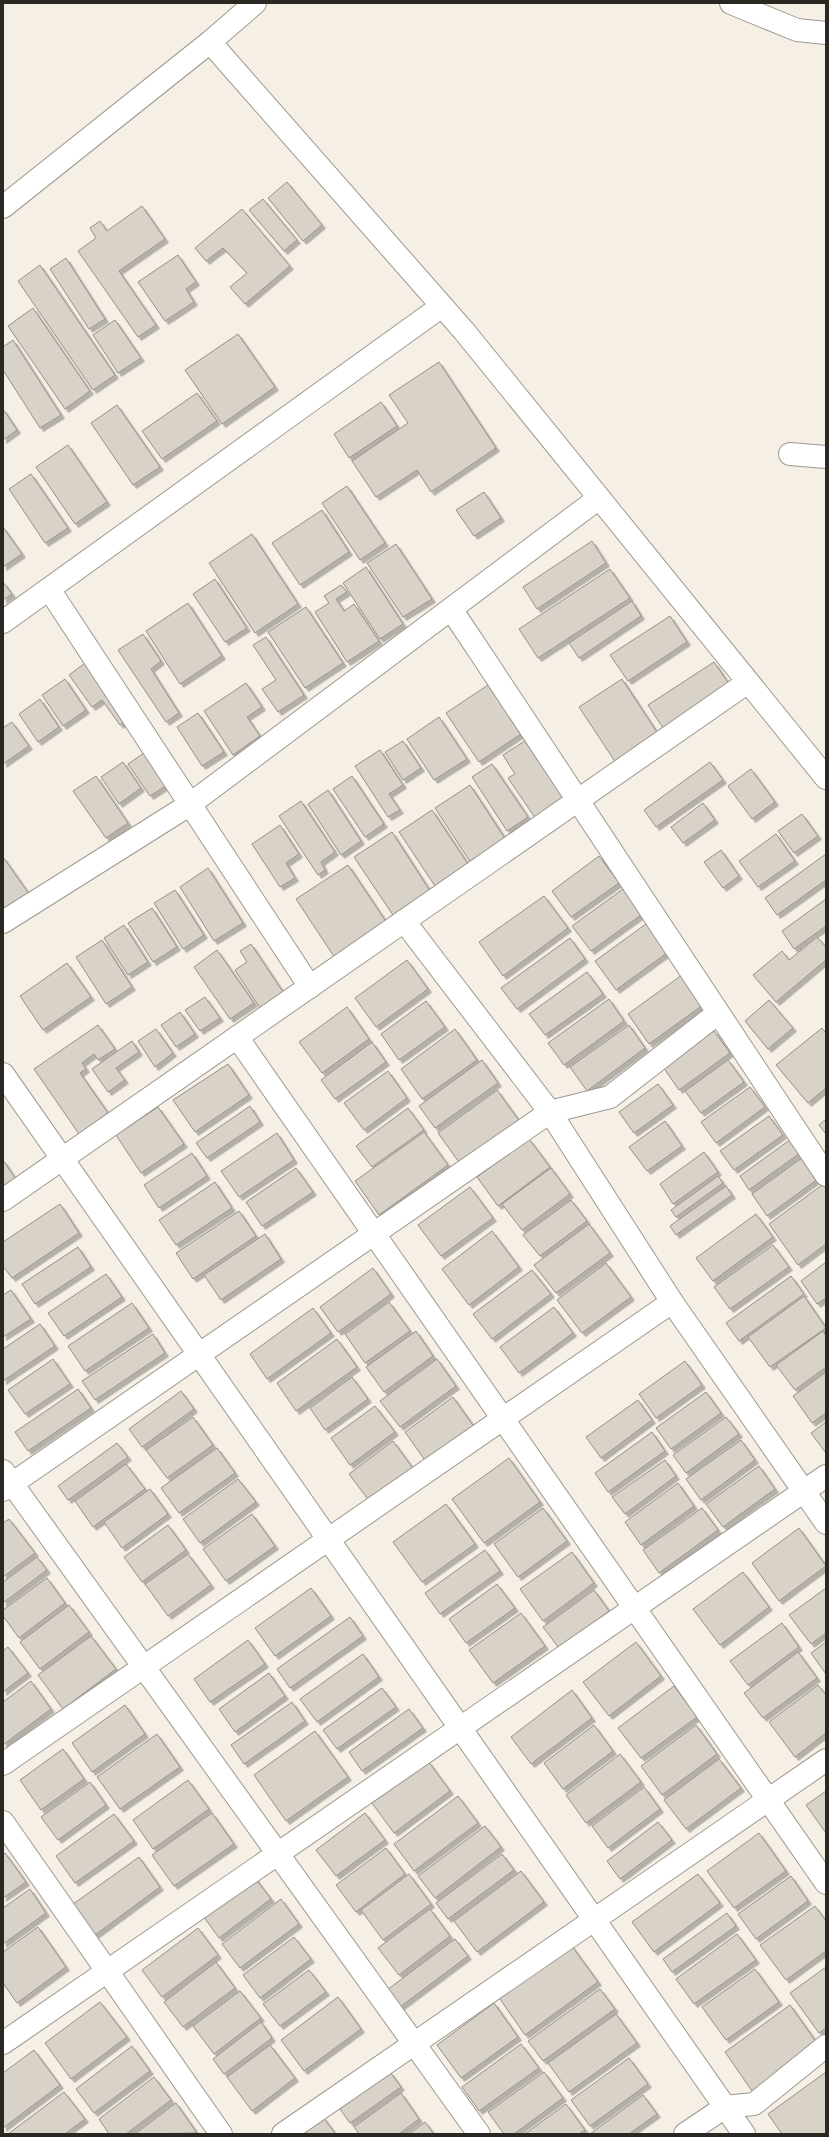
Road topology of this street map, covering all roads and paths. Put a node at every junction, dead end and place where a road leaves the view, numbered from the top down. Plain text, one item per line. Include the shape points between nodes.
1 (254, 3) edge
2 (731, 3) edge
3 (826, 33) edge
4 (210, 42) junction
5 (3, 207) edge
6 (442, 306) junction
7 (790, 454) dead end
8 (826, 458) edge
9 (599, 498) junction
10 (49, 589) junction
11 (451, 609) junction
12 (3, 622) edge
13 (748, 682) junction
14 (826, 778) edge
15 (579, 799) junction
16 (189, 805) junction
17 (404, 921) junction
18 (3, 922) edge
19 (310, 987) junction
20 (718, 1013) junction
21 (237, 1037) junction
22 (3, 1074) edge
23 (550, 1112) junction
24 (62, 1159) junction
25 (826, 1175) edge
26 (3, 1200) edge
27 (375, 1235) junction
28 (672, 1302) junction
29 (199, 1355) junction
30 (503, 1418) junction
31 (826, 1476) edge
32 (6, 1481) edge
33 (804, 1491) junction
34 (826, 1523) edge
35 (328, 1539) junction
36 (635, 1608) junction
37 (144, 1667) junction
38 (460, 1728) junction
39 (826, 1760) edge
40 (3, 1764) edge
41 (768, 1800) junction
42 (3, 1822) edge
43 (278, 1854) junction
44 (826, 1883) edge
45 (594, 1920) junction
46 (107, 1971) junction
47 (3, 2043) edge
48 (414, 2044) junction
49 (826, 2046) edge
50 (725, 2107) junction
51 (221, 2134) edge
52 (283, 2134) edge
53 (479, 2134) edge
54 (685, 2134) edge
55 (744, 2134) edge

1 - 4 street
2 - 3 street via 797,30
4 - 5 street
4 - 6 street
6 - 9 street
6 - 10 street
7 - 8 street
9 - 11 street
9 - 13 street
10 - 12 street
10 - 16 street
11 - 15 street
11 - 16 street
13 - 14 street
13 - 15 street
15 - 17 street
15 - 20 street
16 - 18 street
16 - 19 street
17 - 19 street
17 - 23 street
19 - 21 street
20 - 23 street via 610,1097
20 - 25 street
21 - 24 street
21 - 27 street
22 - 24 street
23 - 27 street
23 - 28 street
24 - 26 street
24 - 29 street
27 - 29 street
27 - 30 street
28 - 30 street
28 - 33 street
29 - 32 street
29 - 35 street
30 - 35 street
30 - 36 street
31 - 33 street
32 - 37 street
33 - 34 street
33 - 36 street
35 - 37 street
35 - 38 street
36 - 38 street
36 - 41 street
37 - 40 street
37 - 43 street
38 - 43 street
38 - 45 street
39 - 41 street
41 - 44 street
41 - 45 street
42 - 46 street
43 - 46 street
43 - 48 street
45 - 48 street
45 - 50 street
46 - 47 street
46 - 51 street
48 - 52 street
48 - 53 street
49 - 50 street via 754,2104
50 - 54 street
50 - 55 street

